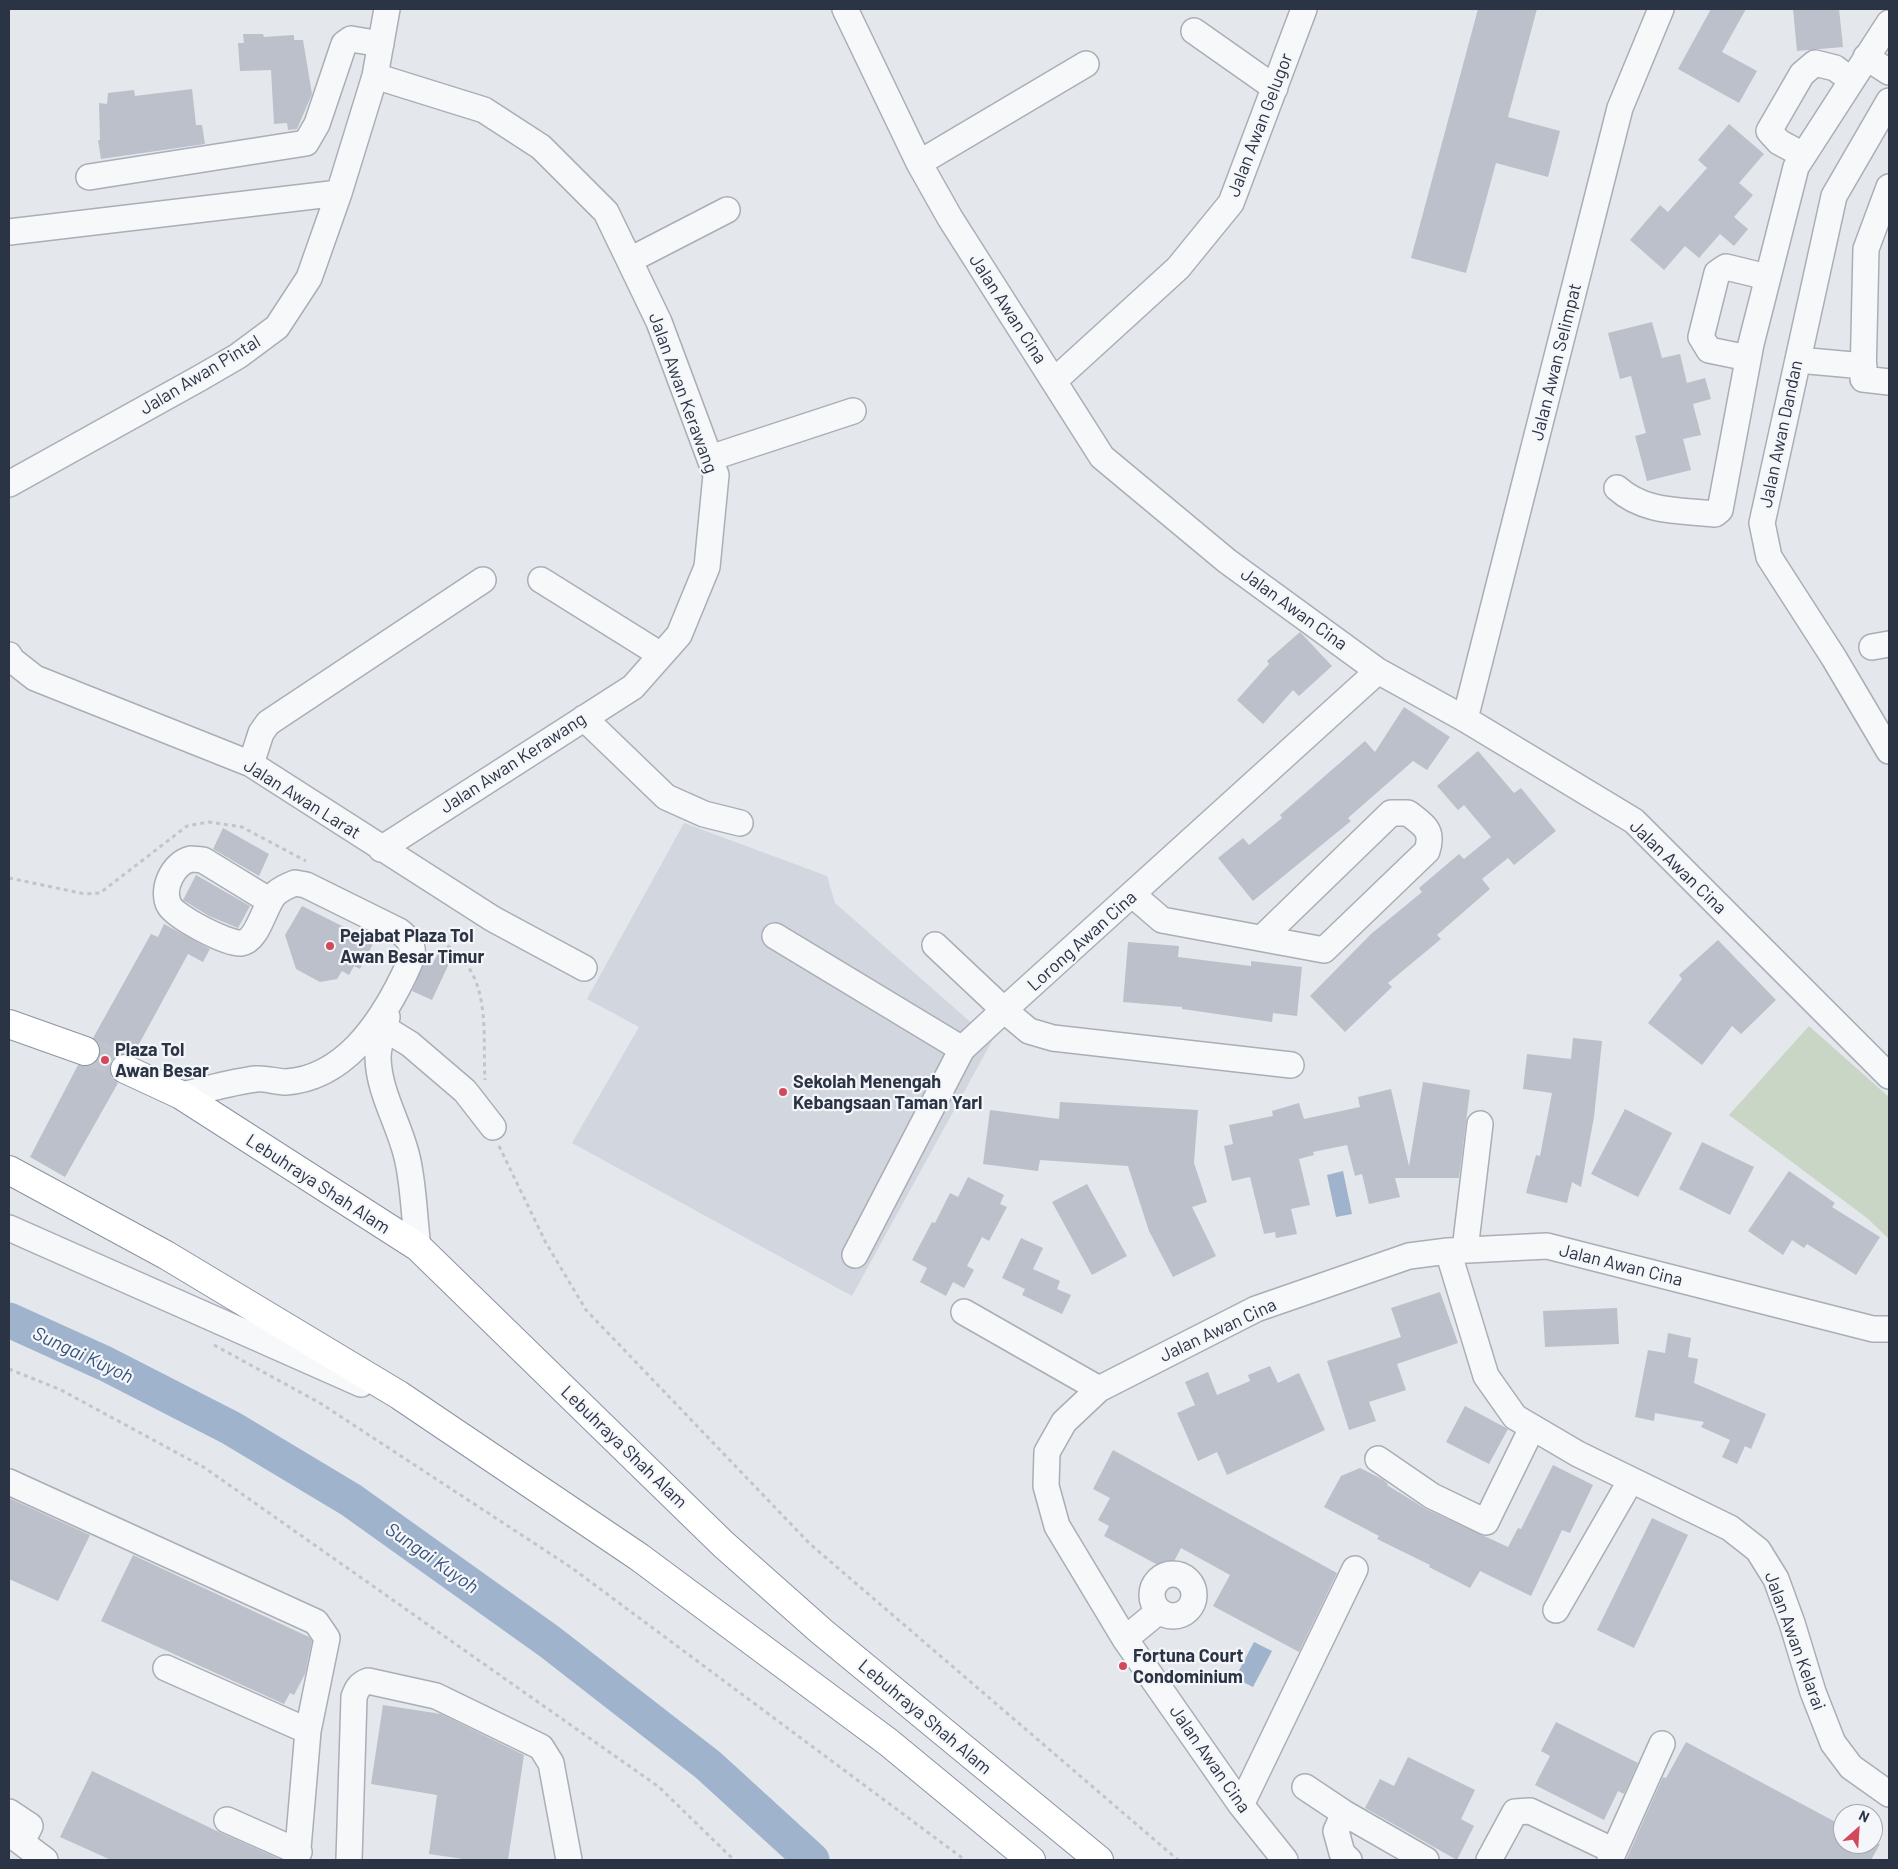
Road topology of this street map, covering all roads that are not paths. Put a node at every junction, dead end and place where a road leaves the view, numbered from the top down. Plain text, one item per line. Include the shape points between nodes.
1 (387, 9) edge
2 (845, 9) edge
3 (1304, 9) edge
4 (1661, 9) edge
5 (1194, 31) dead end
6 (1886, 34) edge
7 (381, 44) junction
8 (1866, 57) junction
9 (1086, 64) dead end
10 (1889, 72) edge
11 (375, 76) junction
12 (1851, 80) junction
13 (1275, 88) junction
14 (1889, 101) edge
15 (1802, 156) junction
16 (920, 164) junction
17 (89, 177) dead end
18 (1889, 187) edge
19 (339, 193) junction
20 (727, 210) dead end
21 (13, 232) edge
22 (630, 260) junction
23 (1767, 277) junction
24 (1748, 358) junction
25 (1798, 360) junction
26 (1864, 366) junction
27 (1054, 381) junction
28 (1889, 382) edge
29 (853, 411) dead end
30 (710, 458) junction
31 (9, 484) edge
32 (1617, 488) dead end
33 (483, 580) dead end
34 (541, 580) dead end
35 (9, 655) edge
36 (661, 655) junction
37 (1378, 671) junction
38 (584, 718) junction
39 (1465, 719) junction
40 (1889, 751) edge
41 (251, 764) junction
42 (740, 823) dead end
43 (381, 849) junction
44 (1133, 895) junction
45 (270, 901) dead end
46 (775, 936) dead end
47 (1262, 938) junction
48 (935, 945) dead end
49 (584, 968) dead end
50 (392, 998) junction
51 (1004, 1010) junction
52 (9, 1024) edge
53 (384, 1028) junction
54 (962, 1049) junction
55 (85, 1052) tunnel mouth
56 (1291, 1065) dead end
57 (125, 1069) tunnel mouth
58 (1889, 1076) edge
59 (181, 1095) junction
60 (1480, 1124) dead end
61 (493, 1127) road end
62 (9, 1170) edge
63 (9, 1228) edge
64 (418, 1248) junction
65 (1456, 1251) junction
66 (855, 1254) dead end
67 (964, 1312) dead end
68 (1889, 1328) edge
69 (1099, 1390) junction
70 (427, 1415) junction
71 (1532, 1428) junction
72 (1378, 1460) dead end
73 (1631, 1480) junction
74 (9, 1482) edge
75 (1355, 1569) dead end
76 (1556, 1610) dead end
77 (1159, 1612) dead end
78 (1125, 1639) junction
79 (166, 1668) dead end
80 (308, 1731) junction
81 (1662, 1744) dead end
82 (1305, 1787) dead end
83 (1889, 1794) edge
84 (1241, 1805) junction
85 (9, 1812) edge
86 (1344, 1813) junction
87 (227, 1820) dead end
88 (15, 1838) edge
89 (298, 1856) edge
90 (1612, 1856) edge
91 (45, 1860) edge
92 (349, 1860) edge
93 (569, 1860) edge
94 (1031, 1860) edge
95 (1099, 1860) edge
96 (1285, 1860) edge
97 (1349, 1860) edge
98 (1426, 1860) edge
99 (1489, 1860) edge

1 - 7 street, Jalan Awan Pintal
2 - 16 street, Jalan Awan Cina
3 - 13 street, Jalan Awan Gelugor
4 - 39 street, Jalan Awan Selimpat via 1620,108
5 - 13 street
6 - 8 street
7 - 11 street, Jalan Awan Pintal
7 - 17 street via 351,40 344,44 317,124 306,143
8 - 10 street
8 - 12 street
9 - 16 street
11 - 19 street, Jalan Awan Pintal
11 - 22 street, Jalan Awan Kerawang via 484,110 541,147 606,212
12 - 15 street
12 - 15 street via 1835,68 1815,63 1802,74 1769,131 1779,142
13 - 27 street, Jalan Awan Gelugor via 1231,203 1178,268
14 - 25 street, Jalan Awan Dandan via 1834,196
15 - 23 street via 1796,167
16 - 27 street, Jalan Awan Cina via 950,218
18 - 26 street via 1866,249
19 - 21 street
19 - 31 street, Jalan Awan Pintal via 309,278 277,327 238,356
20 - 22 street
22 - 30 street, Jalan Awan Kerawang via 659,322
23 - 24 street
23 - 24 street via 1726,267 1718,273 1701,337 1709,350
24 - 32 street via 1720,510 1715,514 1647,507 1630,500
25 - 26 street
25 - 40 street, Jalan Awan Dandan via 1762,523 1769,557
26 - 28 street via 1863,379
27 - 37 street, Jalan Awan Cina via 1102,457 1227,561
29 - 30 street
30 - 36 street, Jalan Awan Kerawang via 716,475 707,568 679,635
33 - 41 street via 268,723 261,733
34 - 36 street
35 - 41 street, Jalan Awan Larat via 35,678
36 - 38 street, Jalan Awan Kerawang via 634,688
37 - 39 street, Jalan Awan Cina
37 - 44 street, Lorong Awan Cina
38 - 42 street via 666,796 704,814
38 - 43 street, Jalan Awan Kerawang
39 - 58 street, Jalan Awan Cina via 1634,821
41 - 43 street, Jalan Awan Larat
43 - 49 street, Jalan Awan Larat via 493,919
44 - 47 street via 1162,920
44 - 51 street, Lorong Awan Cina
45 - 50 street via 285,887 294,883 306,885 409,938 413,948 411,961
46 - 54 street
47 - 47 street via 1391,813 1408,813 1428,830 1430,842 1427,851 1324,950
48 - 51 street
50 - 53 street
50 - 59 street via 367,1038 314,1076 286,1082 256,1079
51 - 54 street, Lorong Awan Cina
51 - 56 street via 1029,1031 1053,1038
52 - 55 highway
53 - 61 street via 410,1044 465,1091
53 - 64 street via 378,1058 380,1074 383,1091 408,1158
54 - 66 street, Lorong Awan Cina
57 - 59 highway, Lebuhraya Shah Alam
59 - 64 highway, Lebuhraya Shah Alam
60 - 65 street
62 - 70 highway via 166,1255
63 - 70 street
64 - 95 highway, Lebuhraya Shah Alam via 722,1544 821,1631
65 - 68 street, Jalan Awan Cina via 1547,1246 1874,1329
65 - 69 street, Jalan Awan Cina via 1409,1256 1256,1309
65 - 71 street, Jalan Awan Kelarai via 1486,1376 1515,1417
67 - 69 street
69 - 78 street, Jalan Awan Cina via 1064,1422 1047,1452 1046,1486 1057,1526
70 - 94 highway via 639,1557 888,1742
71 - 72 street via 1486,1522 1432,1496
71 - 73 street, Jalan Awan Kelarai
73 - 76 street
73 - 83 street, Jalan Awan Kelarai via 1730,1528 1758,1550 1776,1579 1833,1743 1851,1767
74 - 80 street via 316,1622 327,1638
75 - 84 street
77 - 78 street
78 - 84 street, Jalan Awan Cina
79 - 80 street
80 - 89 street
81 - 90 street
82 - 86 street
84 - 96 street, Jalan Awan Cina
85 - 88 street via 30,1826
86 - 97 street via 1336,1832 1342,1853
86 - 98 street
87 - 89 street
88 - 91 street
90 - 99 street via 1530,1811 1515,1812
92 - 93 street via 354,1697 361,1684 368,1681 436,1696 541,1747 551,1763

